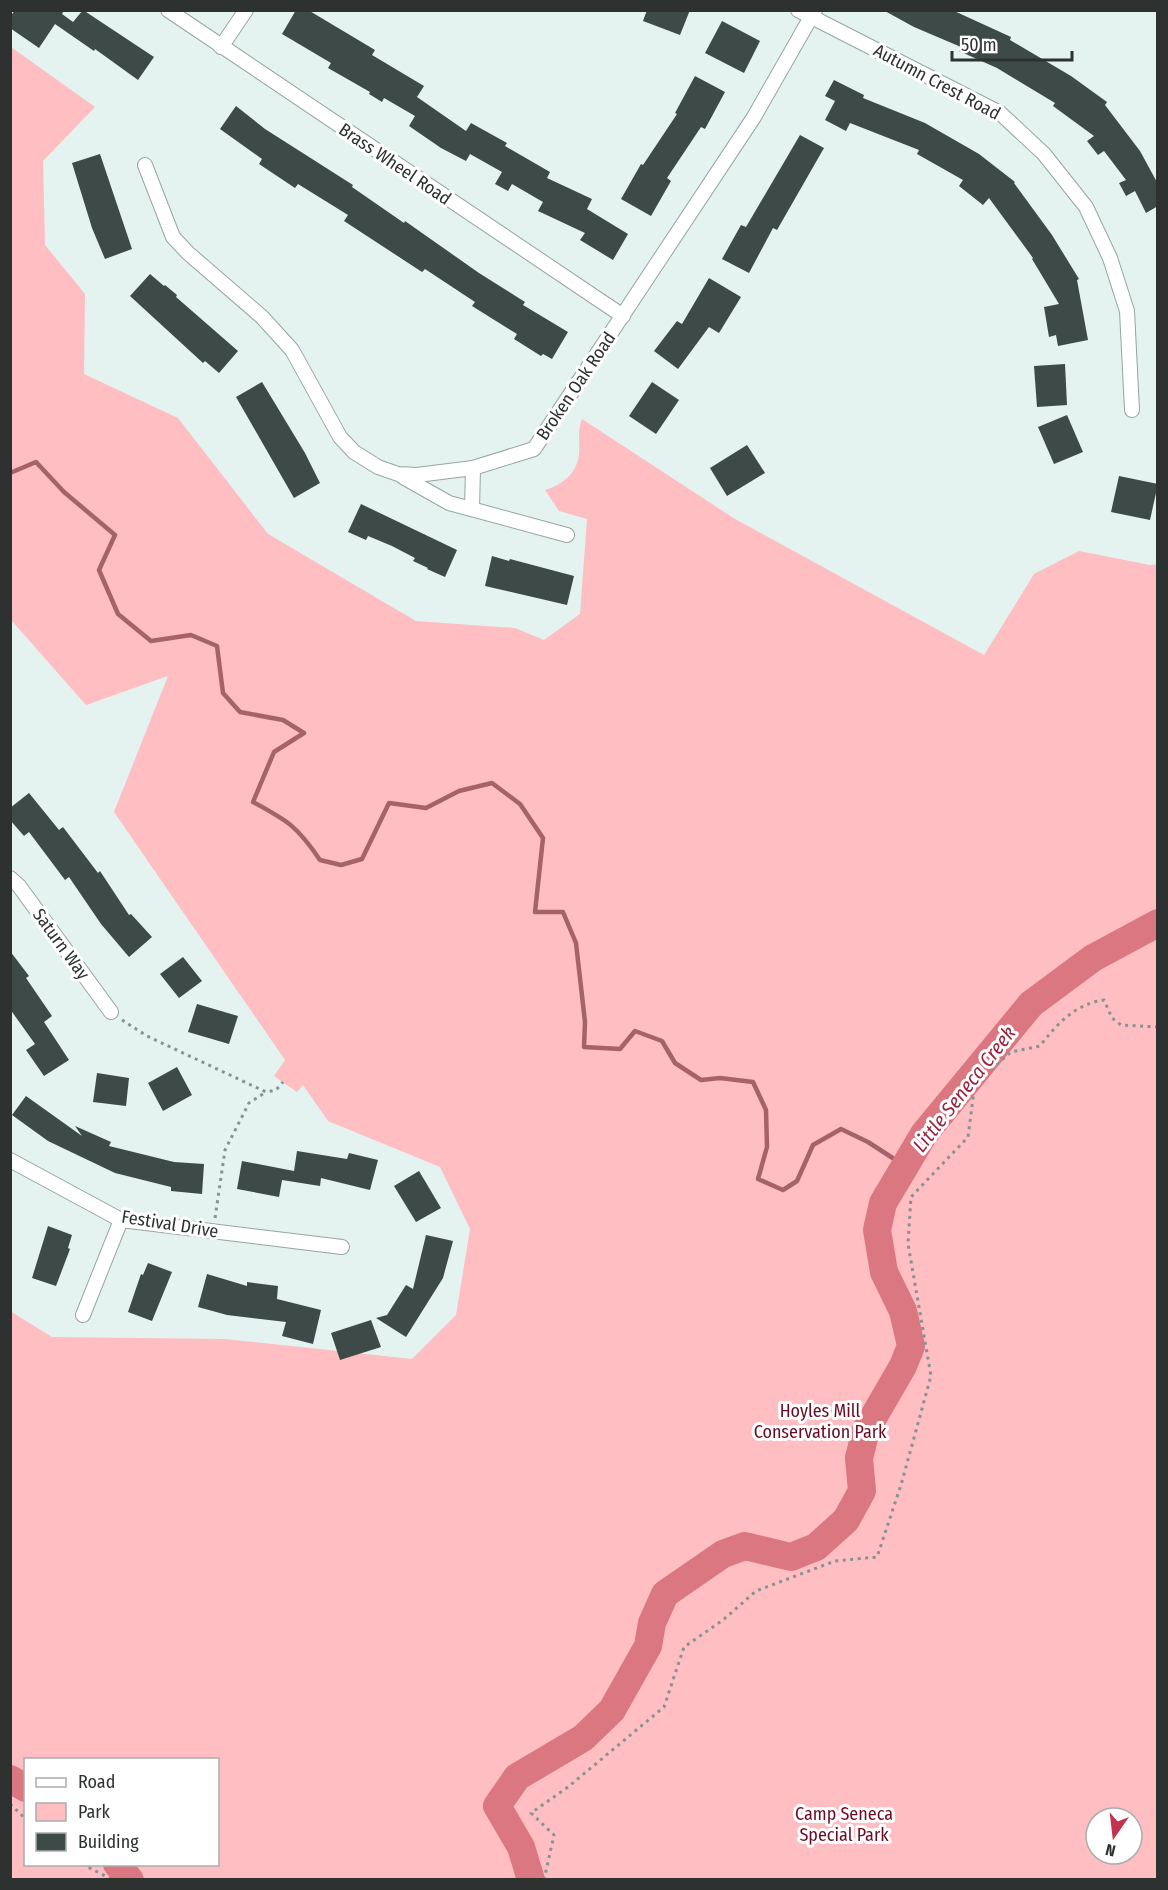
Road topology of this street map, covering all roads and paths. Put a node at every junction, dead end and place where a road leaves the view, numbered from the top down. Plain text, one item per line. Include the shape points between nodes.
1 (168, 10) edge
2 (246, 10) edge
3 (798, 10) edge
4 (813, 14) edge
5 (221, 47) junction
6 (145, 165) dead end
7 (623, 316) junction
8 (1131, 410) dead end
9 (473, 468) junction
10 (398, 474) junction
11 (472, 509) junction
12 (567, 535) dead end
13 (10, 878) edge
14 (111, 1012) joint
15 (1158, 1027) edge
16 (283, 1082) dead end
17 (266, 1092) junction
18 (10, 1160) edge
19 (121, 1220) junction
20 (215, 1231) junction
21 (342, 1246) dead end
22 (83, 1315) dead end
23 (10, 1804) edge
24 (24, 1818) edge
25 (86, 1866) edge
26 (113, 1880) edge
27 (544, 1880) edge

1 - 5 street, Brass Wheel Road
2 - 5 street
3 - 4 street, Autumn Crest Road
4 - 7 street, Broken Oak Road via 754,117
4 - 8 street, Autumn Crest Road via 1000,112 1044,154 1086,207 1111,261 1127,312
5 - 7 street, Brass Wheel Road
6 - 10 street, Broken Oak Road via 173,237 262,317 292,350 340,436 354,452
7 - 9 street, Broken Oak Road via 534,449
9 - 10 street, Broken Oak Road
9 - 11 street
10 - 11 street via 449,502
11 - 12 street
13 - 14 street, Saturn Way
14 - 17 path via 147,1036
15 - 27 path via 1121,1025 1112,1018 1104,1000 1091,1002 1059,1022 1040,1046 1011,1052 975,1083 968,1137 911,1197 908,1244 931,1376 878,1557 834,1561 756,1591 684,1647 664,1707 531,1813 554,1835
16 - 17 path via 276,1090
17 - 20 path via 249,1103 225,1149
18 - 19 street, Festival Drive
19 - 20 street, Festival Drive
19 - 22 street
20 - 21 street, Festival Drive
23 - 24 path
25 - 26 path

